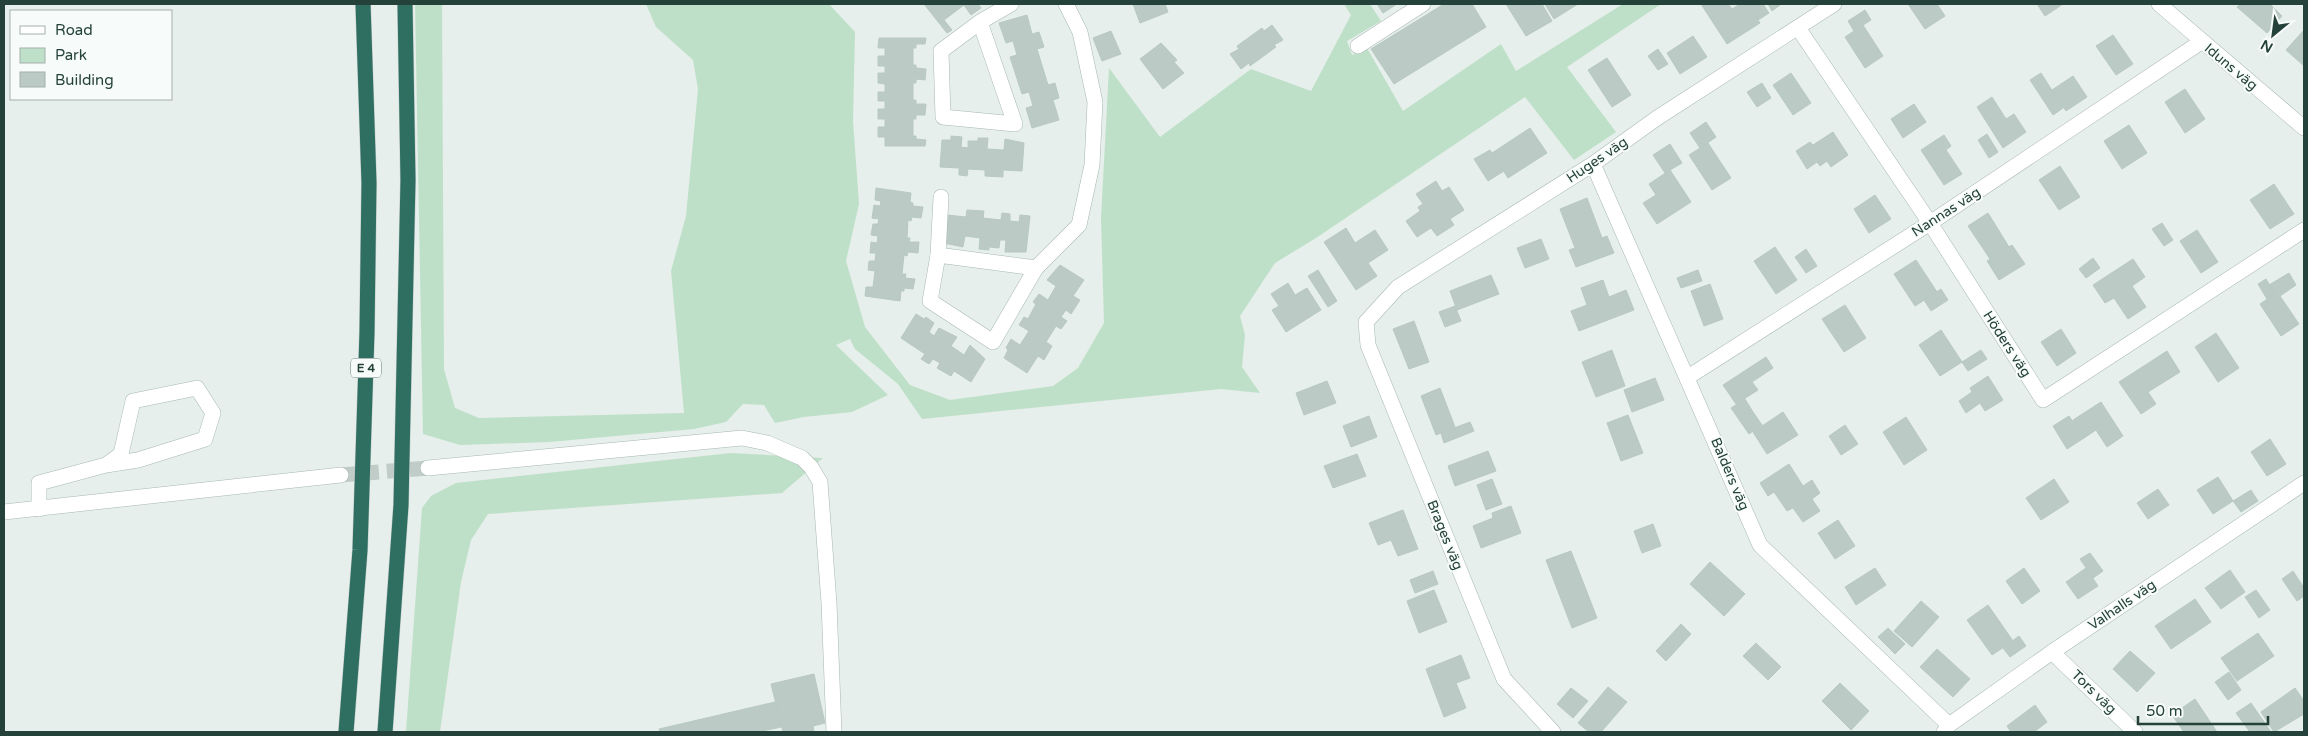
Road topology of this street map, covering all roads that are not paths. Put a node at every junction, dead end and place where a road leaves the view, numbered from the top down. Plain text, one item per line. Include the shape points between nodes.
1 (363, 4) edge
2 (405, 4) edge
3 (1011, 4) edge
4 (1066, 4) edge
5 (1422, 4) edge
6 (1834, 4) edge
7 (2159, 4) edge
8 (980, 22) junction
9 (1798, 28) junction
10 (2201, 42) junction
11 (1358, 46) dead end
12 (2304, 128) edge
13 (1592, 164) junction
14 (941, 197) dead end
15 (1930, 222) junction
16 (2304, 230) edge
17 (938, 255) junction
18 (1036, 268) junction
19 (1366, 322) joint
20 (1688, 378) junction
21 (106, 465) junction
22 (428, 468) tunnel mouth
23 (341, 475) tunnel mouth
24 (2304, 483) edge
25 (39, 509) junction
26 (4, 512) edge
27 (2052, 652) junction
28 (1947, 729) edge
29 (346, 732) edge
30 (385, 732) edge
31 (834, 732) edge
32 (1552, 732) edge
33 (2135, 732) edge

1 - 29 highway, E 4 via 369,183 367,332 360,550
2 - 30 highway via 408,180 401,505
3 - 8 street
4 - 18 street via 1080,32 1094,102 1092,165 1079,226
5 - 11 street
6 - 9 street, Huges väg
7 - 10 street, Iduns väg
8 - 8 street via 941,51 942,117 1015,124
9 - 13 street, Huges väg via 1657,118
9 - 15 street, Höders väg
10 - 12 street, Iduns väg
10 - 15 street, Nannas väg
13 - 19 street, Huges väg via 1398,287
13 - 20 street, Balders väg
14 - 17 street
15 - 16 street, Höders väg via 2043,400
15 - 20 street, Nannas väg
17 - 18 street
17 - 18 street via 930,301 993,342
19 - 32 street, Brages väg via 1368,345 1504,679
20 - 28 street, Balders väg via 1760,545
21 - 21 street via 121,454 133,401 197,388 213,413 204,439 138,460
21 - 25 street via 39,483
22 - 31 street via 742,438 767,443 802,458 816,476 822,494
23 - 25 street
24 - 27 street, Valhalls väg
25 - 26 street
27 - 28 street, Valhalls väg
27 - 33 street, Tors väg

